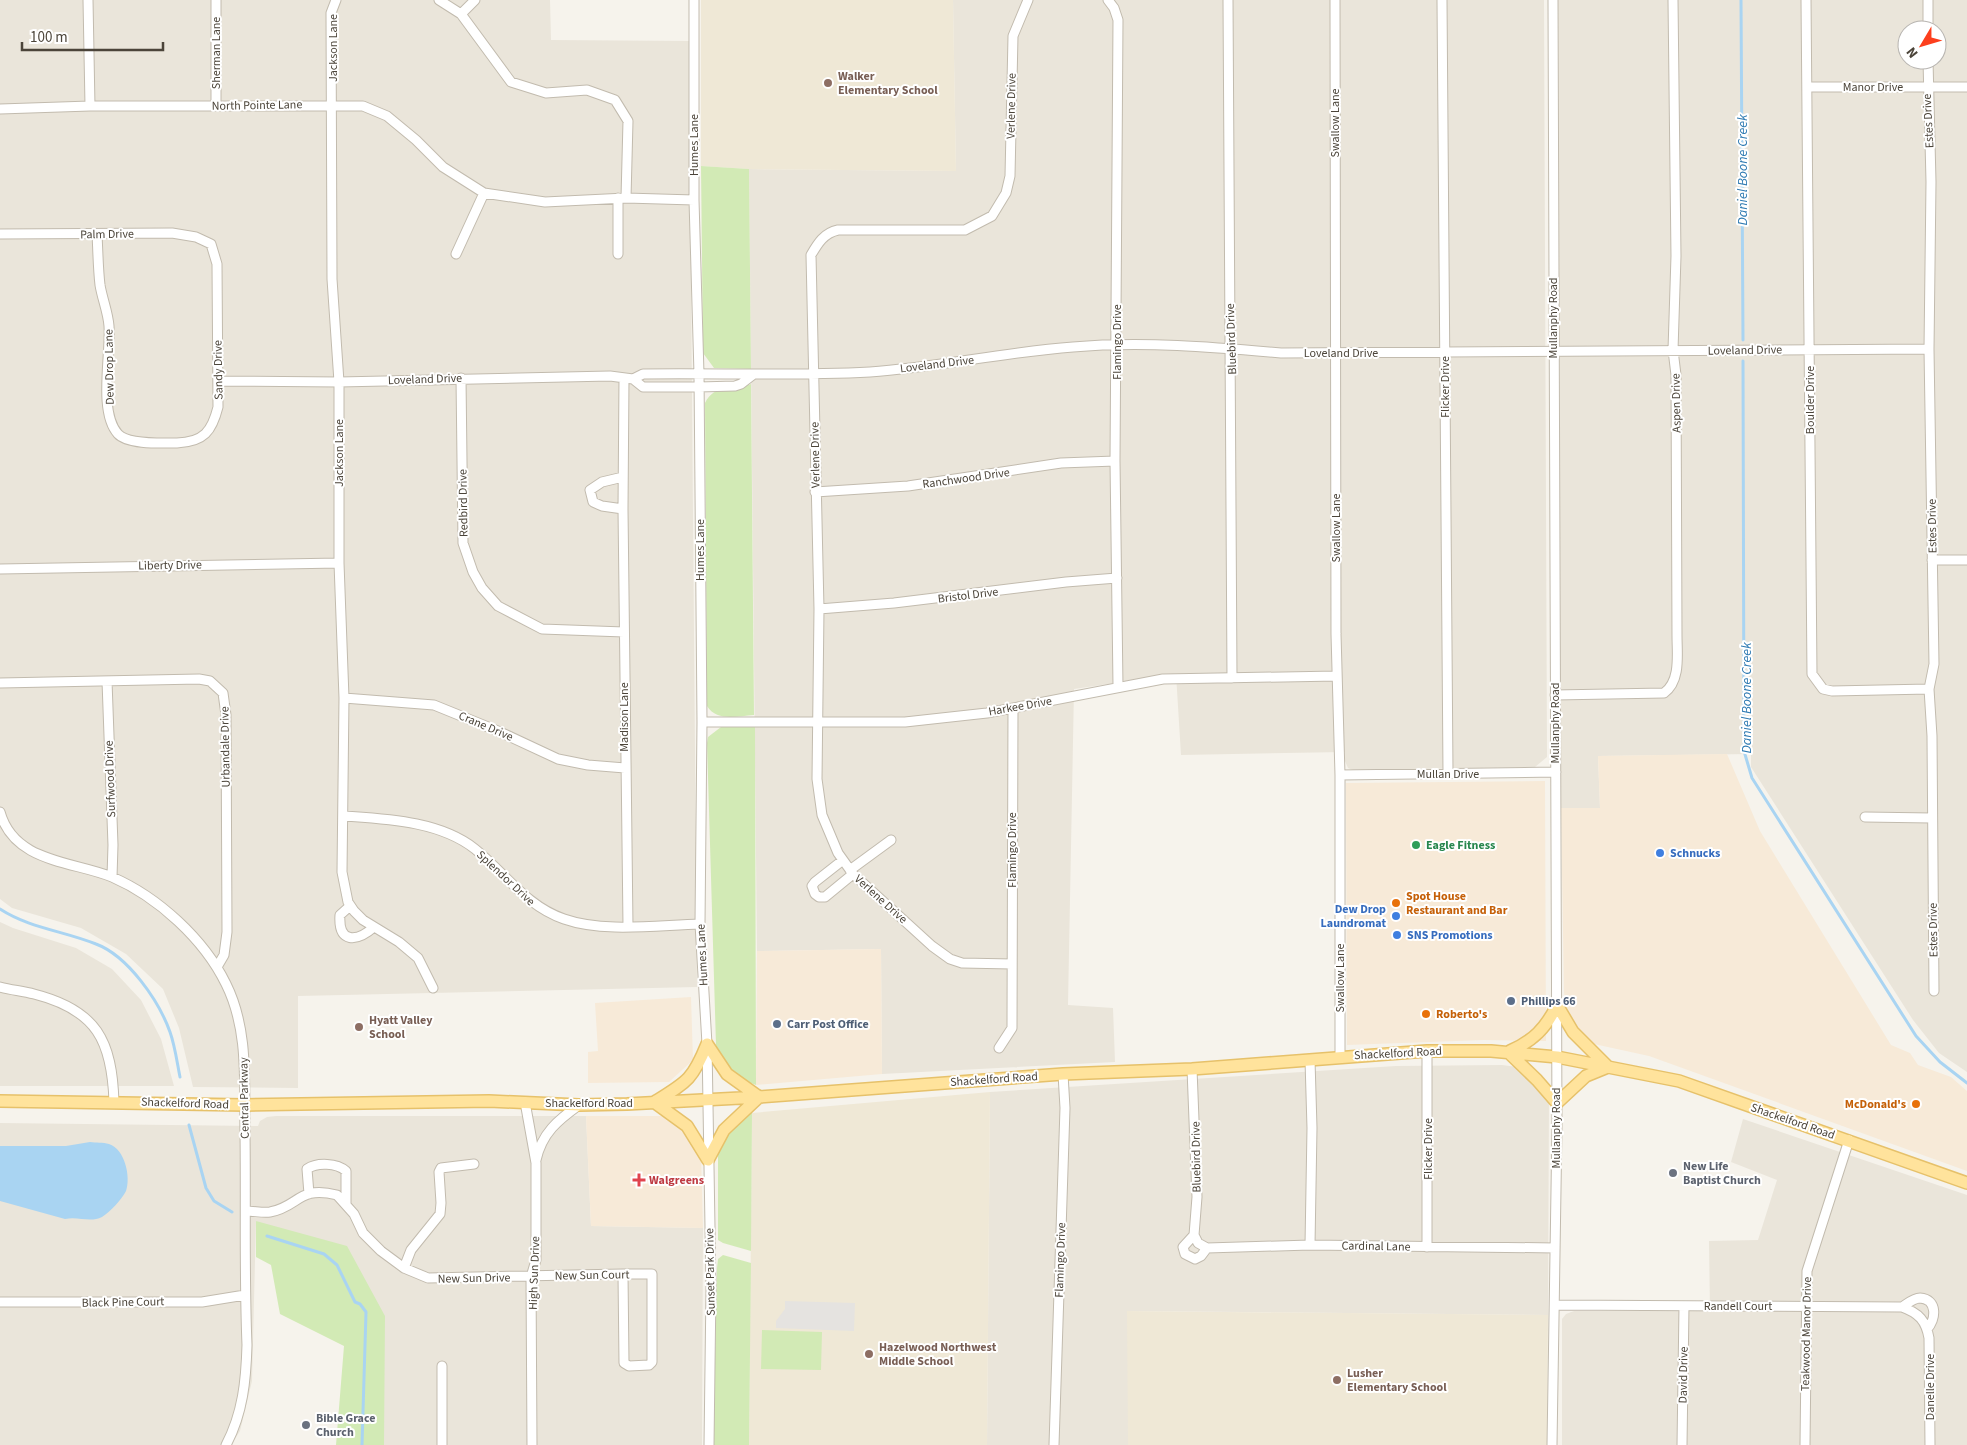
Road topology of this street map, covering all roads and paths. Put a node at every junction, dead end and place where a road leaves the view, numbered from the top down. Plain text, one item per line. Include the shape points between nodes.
1 (88, 0) edge
2 (216, 0) edge
3 (336, 0) edge
4 (439, 0) edge
5 (475, 0) edge
6 (694, 0) edge
7 (1028, 0) edge
8 (1108, 0) edge
9 (1228, 0) edge
10 (1335, 0) edge
11 (1442, 0) edge
12 (1553, 0) edge
13 (1674, 0) edge
14 (1806, 0) edge
15 (1928, 0) edge
16 (461, 14) junction
17 (1928, 20) edge
18 (1928, 70) edge
19 (1809, 87) junction
20 (1927, 87) junction
21 (1967, 87) edge
22 (333, 104) junction
23 (216, 105) junction
24 (90, 106) junction
25 (0, 109) edge
26 (484, 193) junction
27 (622, 198) junction
28 (694, 200) junction
29 (0, 234) edge
30 (97, 235) junction
31 (211, 244) joint
32 (456, 254) dead end
33 (618, 254) dead end
34 (1117, 345) junction
35 (1229, 349) junction
36 (1810, 349) junction
37 (1929, 349) junction
38 (1553, 350) junction
39 (1673, 350) junction
40 (1444, 352) junction
41 (1336, 353) junction
42 (813, 373) junction
43 (699, 374) junction
44 (754, 374) junction
45 (461, 378) junction
46 (628, 378) junction
47 (218, 381) junction
48 (339, 382) junction
49 (699, 387) junction
50 (120, 436) joint
51 (1115, 461) junction
52 (623, 477) junction
53 (816, 492) junction
54 (623, 509) junction
55 (1932, 560) junction
56 (1967, 560) edge
57 (339, 563) junction
58 (0, 569) edge
59 (1117, 578) junction
60 (819, 609) junction
61 (624, 632) junction
62 (1337, 676) junction
63 (1232, 678) junction
64 (107, 681) junction
65 (0, 682) edge
66 (1118, 686) junction
67 (1929, 689) junction
68 (1555, 695) junction
69 (344, 698) junction
70 (1013, 708) junction
71 (702, 722) junction
72 (817, 723) junction
73 (625, 768) junction
74 (1556, 772) junction
75 (1448, 773) junction
76 (1340, 775) junction
77 (0, 812) edge
78 (344, 816) junction
79 (1865, 817) dead end
80 (1931, 818) junction
81 (891, 840) dead end
82 (843, 860) junction
83 (852, 872) junction
84 (112, 877) junction
85 (350, 906) junction
86 (700, 924) junction
87 (628, 926) junction
88 (374, 927) junction
89 (1012, 964) junction
90 (217, 967) junction
91 (0, 987) edge
92 (433, 988) dead end
93 (1934, 991) dead end
94 (1556, 1005) junction
95 (707, 1044) junction
96 (999, 1048) dead end
97 (1427, 1051) junction
98 (1508, 1052) junction
99 (1340, 1056) junction
100 (1557, 1057) junction
101 (1310, 1060) junction
102 (1608, 1067) junction
103 (1192, 1069) junction
104 (1063, 1074) junction
105 (759, 1097) junction
106 (707, 1099) junction
107 (0, 1101) edge
108 (114, 1102) junction
109 (525, 1102) junction
110 (654, 1102) junction
111 (1557, 1103) junction
112 (245, 1105) junction
113 (579, 1105) junction
114 (1849, 1140) junction
115 (708, 1160) junction
116 (536, 1163) junction
117 (474, 1164) dead end
118 (1967, 1183) edge
119 (309, 1194) junction
120 (346, 1204) junction
121 (246, 1211) junction
122 (1196, 1239) junction
123 (1310, 1245) junction
124 (1207, 1248) junction
125 (1427, 1248) junction
126 (1555, 1248) junction
127 (404, 1268) junction
128 (623, 1274) junction
129 (531, 1277) junction
130 (245, 1295) junction
131 (0, 1302) edge
132 (1555, 1305) junction
133 (1805, 1305) junction
134 (1684, 1306) junction
135 (1902, 1307) junction
136 (1919, 1315) joint
137 (1927, 1329) junction
138 (442, 1366) dead end
139 (226, 1445) edge
140 (442, 1445) edge
141 (532, 1445) edge
142 (709, 1445) edge
143 (1054, 1445) edge
144 (1552, 1445) edge
145 (1682, 1445) edge
146 (1804, 1445) edge
147 (1930, 1445) edge

1 - 24 street
2 - 23 street, Sherman Lane
3 - 22 street, Jackson Lane via 331,13
4 - 16 street
5 - 16 street
6 - 28 street, Humes Lane
7 - 42 street, Verlene Drive via 1013,36 1010,176 1000,206 992,216 965,230 838,230 819,241 811,255
8 - 34 street, Flamingo Drive via 1118,20
9 - 35 street, Bluebird Drive
10 - 41 street, Swallow Lane
11 - 40 street, Flicker Drive
12 - 38 street, Mullanphy Road
13 - 39 street, Aspen Drive via 1676,256
14 - 19 street, Boulder Drive
15 - 17 street
16 - 27 street via 511,82 546,93 587,90 615,100 628,121
18 - 20 street, Estes Drive
19 - 20 street, Manor Drive
19 - 36 street, Boulder Drive
20 - 21 street, Manor Drive
20 - 37 street, Estes Drive via 1931,182
22 - 23 street, North Pointe Lane
22 - 26 street, North Pointe Lane via 363,106 387,116 443,167
22 - 48 street, Jackson Lane via 332,279
23 - 24 street, North Pointe Lane
24 - 25 street, North Pointe Lane
26 - 27 street, North Pointe Lane via 545,202
26 - 32 street
27 - 28 street, North Pointe Lane
27 - 33 street
28 - 43 street, Humes Lane
29 - 30 street, Palm Drive
30 - 31 street, Palm Drive via 172,233 196,237
30 - 50 street, Dew Drop Lane via 100,285 109,326 111,424
31 - 47 street, Sandy Drive via 217,264
34 - 35 street, Loveland Drive
34 - 42 street, Loveland Drive via 1038,350 924,367
34 - 51 street, Flamingo Drive
35 - 41 street, Loveland Drive
35 - 63 street, Bluebird Drive via 1232,376
36 - 37 street, Loveland Drive
36 - 39 street, Loveland Drive
36 - 67 street, Boulder Drive via 1812,674 1823,689 1832,691
37 - 55 street, Estes Drive
38 - 39 street, Loveland Drive via 1573,353
38 - 40 street, Loveland Drive
38 - 68 street, Mullanphy Road
39 - 68 street, Aspen Drive via 1676,374 1675,679 1664,693
40 - 41 street, Loveland Drive
40 - 75 street, Flicker Drive
41 - 62 street, Swallow Lane
42 - 44 street, Loveland Drive
42 - 53 street, Verlene Drive
43 - 44 street, Loveland Drive
43 - 46 street, Loveland Drive via 643,374
43 - 49 street, Humes Lane
44 - 49 street, Loveland Drive via 741,384
45 - 46 street, Loveland Drive
45 - 48 street, Loveland Drive
45 - 61 street, Redbird Drive via 463,543 482,588 498,606 542,629
46 - 49 street, Loveland Drive via 643,387
46 - 52 street, Madison Lane
47 - 48 street, Loveland Drive
47 - 50 street, Sandy Drive via 214,423 203,437 159,443
48 - 57 street, Jackson Lane
49 - 71 street, Humes Lane
51 - 53 street, Ranchwood Drive via 1061,463 908,486
51 - 59 street, Flamingo Drive
52 - 54 street, Madison Lane
52 - 54 street via 602,482 590,490 594,502
53 - 60 street, Verlene Drive
54 - 61 street, Madison Lane
55 - 56 street
55 - 67 street, Estes Drive via 1934,664
57 - 58 street, Liberty Drive
57 - 69 street, Jackson Lane
59 - 60 street, Bristol Drive via 894,604
59 - 66 street, Flamingo Drive
60 - 72 street, Verlene Drive
61 - 73 street, Madison Lane
62 - 63 street, Harkee Drive
62 - 76 street, Swallow Lane
63 - 66 street, Harkee Drive via 1163,679
64 - 65 street, Urbandale Drive
64 - 84 street, Surfwood Drive
64 - 90 street, Urbandale Drive via 198,679 210,681 223,693 226,715 227,932 224,955
66 - 70 street, Harkee Drive
67 - 80 street, Estes Drive
68 - 74 street, Mullanphy Road
69 - 73 street, Crane Drive via 434,705 498,730 558,759 588,766
69 - 78 street, Jackson Lane
70 - 72 street, Harkee Drive via 941,719
70 - 89 street, Flamingo Drive
71 - 72 street, Harkee Drive
71 - 86 street, Humes Lane
72 - 82 street, Verlene Drive via 819,801 828,832
73 - 87 street, Madison Lane
74 - 75 street, Mullan Drive
74 - 94 street, Mullanphy Road
75 - 76 street, Mullan Drive
76 - 99 street, Swallow Lane
77 - 84 street, Central Parkway via 14,836 42,857
78 - 85 street, Jackson Lane via 342,872
78 - 87 street, Splendor Drive via 390,819 435,828 474,848 542,910 584,925
79 - 80 street
80 - 93 street, Estes Drive
81 - 83 street
82 - 83 street, Verlene Drive
82 - 83 street via 815,882 812,886 815,894 825,897
83 - 89 street, Verlene Drive via 950,959 962,963
84 - 90 street, Central Parkway via 152,901 175,920 192,935
85 - 88 street via 362,920
85 - 88 street via 340,915 339,926 343,934 359,936
86 - 87 street, Splendor Drive
86 - 95 street, Humes Lane
88 - 92 street via 418,958
89 - 96 street, Flamingo Drive via 1012,1028
90 - 112 street, Central Parkway via 240,1026
91 - 108 street via 60,1002 90,1023 109,1054
94 - 98 main road via 1540,1034
94 - 100 street, Mullanphy Road
94 - 102 main road via 1573,1032
95 - 105 main road via 727,1074
95 - 106 street, Humes Lane
95 - 110 main road via 694,1074 680,1087
97 - 98 main road, Shackelford Road
97 - 99 main road, Shackelford Road
97 - 125 street, Flicker Drive
98 - 100 main road, Shackelford Road
98 - 111 main road
99 - 101 main road, Shackelford Road
100 - 102 main road, Shackelford Road
100 - 111 street, Mullanphy Road
101 - 103 main road, Shackelford Road
101 - 123 street
102 - 111 main road via 1586,1076
102 - 114 main road, Shackelford Road via 1679,1081
103 - 104 main road, Shackelford Road
103 - 122 street, Bluebird Drive
104 - 105 main road, Shackelford Road
104 - 143 street, Flamingo Drive via 1065,1108
105 - 106 main road, Shackelford Road
105 - 115 main road via 724,1130
106 - 110 main road, Shackelford Road
106 - 115 street, Sunset Park Drive
107 - 108 main road, Shackelford Road
108 - 112 main road, Shackelford Road
109 - 112 main road, Shackelford Road
109 - 113 main road, Shackelford Road
109 - 116 street, High Sun Drive
110 - 113 main road, Shackelford Road
110 - 115 main road via 687,1126
111 - 126 street, Mullanphy Road
112 - 121 street, Central Parkway
113 - 116 street via 549,1130 539,1148
114 - 118 main road, Shackelford Road
114 - 133 street, Teakwood Manor Drive via 1807,1271
115 - 142 street, Sunset Park Drive via 712,1288
116 - 129 street, High Sun Drive via 536,1260
117 - 127 street via 441,1168 438,1172 440,1214 411,1250
119 - 120 street, New Sun Drive via 326,1192 337,1195
119 - 120 street via 307,1169 340,1165 346,1171
119 - 121 street, New Sun Drive via 270,1212
120 - 127 street, New Sun Drive via 363,1233
121 - 130 street, Central Parkway
122 - 124 street
122 - 124 street, Bluebird Drive via 1183,1247 1185,1254 1195,1259
123 - 124 street, Cardinal Lane
123 - 125 street, Cardinal Lane
125 - 126 street, Cardinal Lane
126 - 132 street, Mullanphy Road
127 - 129 street, New Sun Drive via 428,1278
128 - 128 street, New Sun Court via 652,1274 652,1362 649,1366 629,1366 624,1362
128 - 129 street, New Sun Court
129 - 141 street, High Sun Drive
130 - 131 street, Black Pine Court via 202,1302
130 - 139 street, Central Parkway via 246,1375 242,1403
132 - 134 street, Randell Court
132 - 144 street, Mullanphy Road
133 - 134 street, Randell Court
133 - 135 street, Randell Court
133 - 146 street, Teakwood Manor Drive
134 - 145 street, David Drive
135 - 136 street, Randell Court
135 - 137 street, Danelle Drive via 1918,1298 1930,1303 1935,1317
136 - 137 street, Danelle Drive
137 - 147 street, Danelle Drive
138 - 140 street

